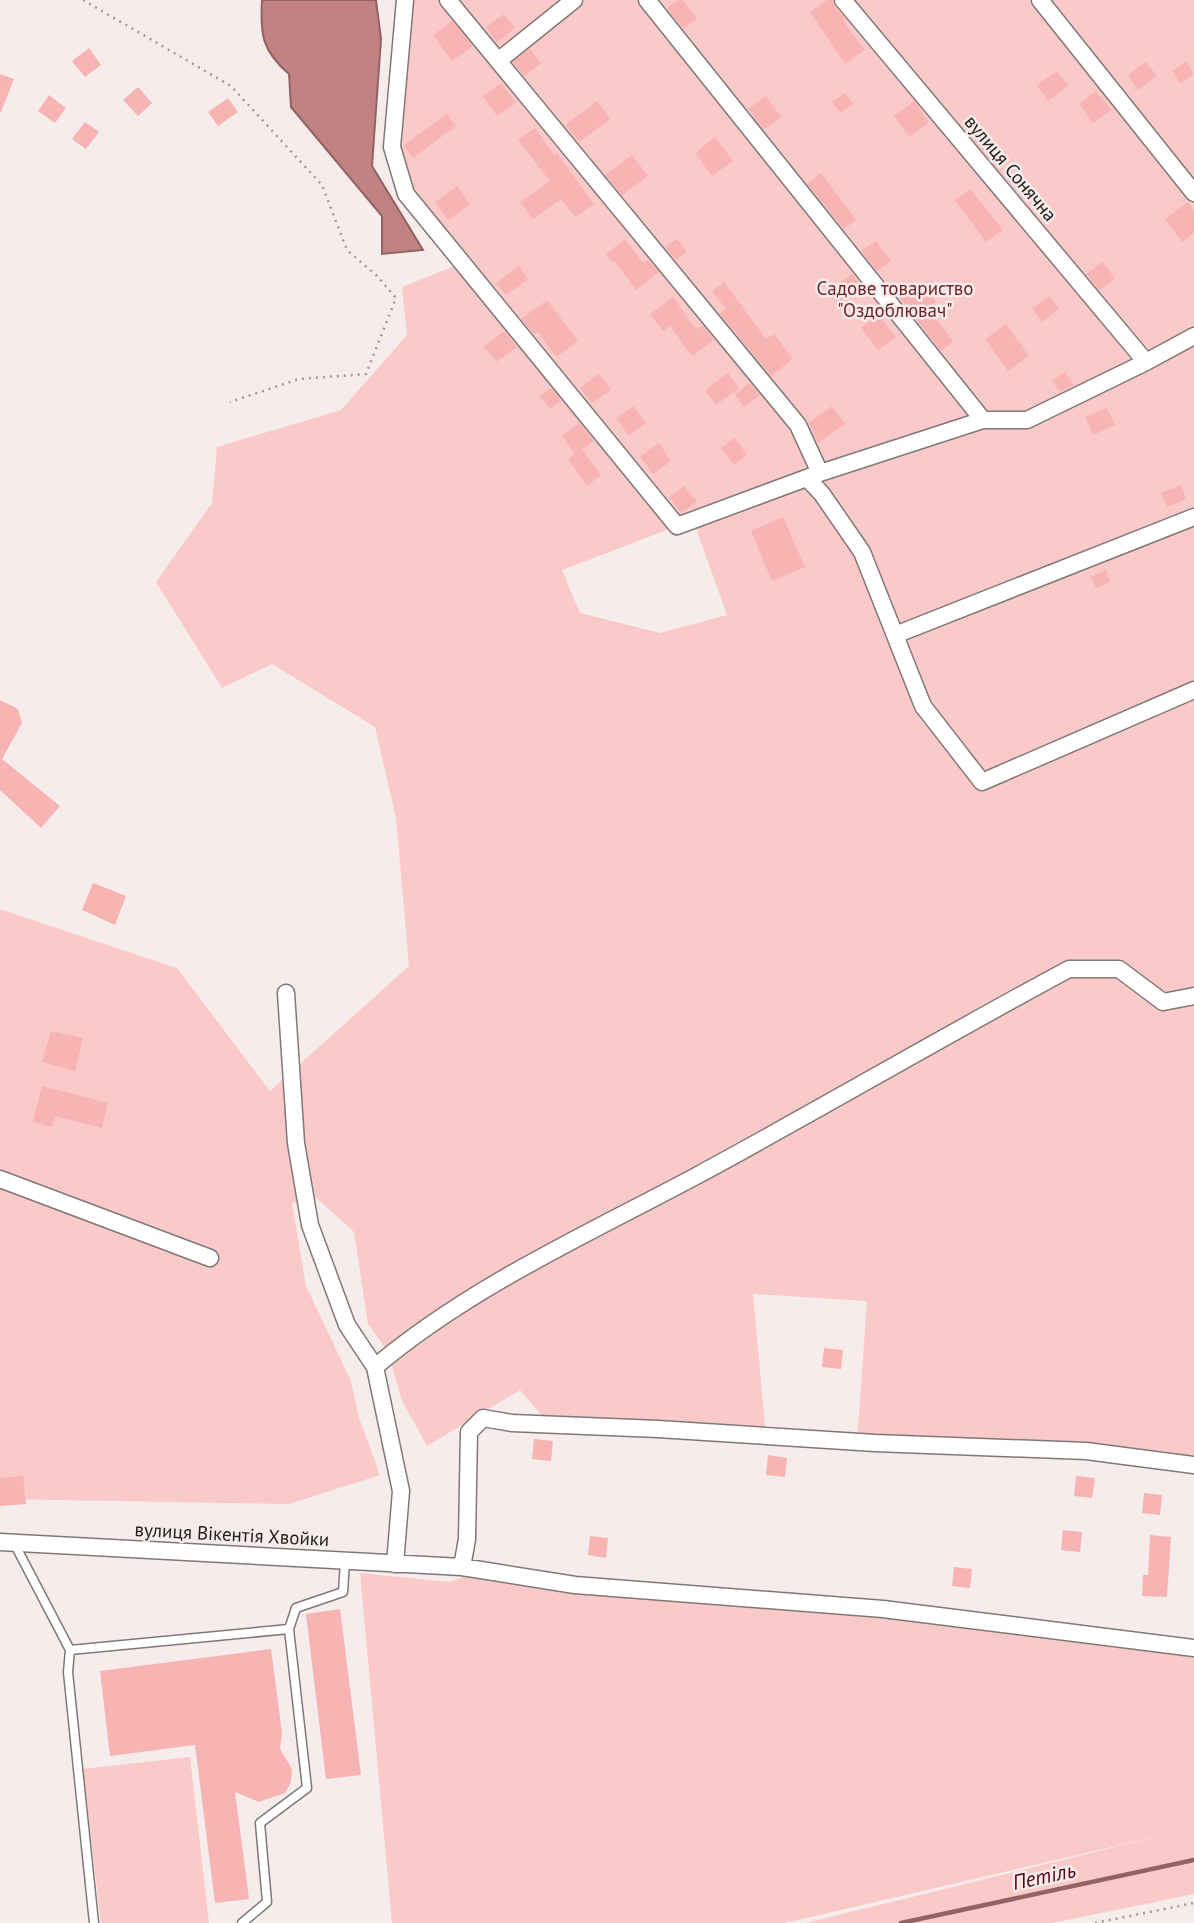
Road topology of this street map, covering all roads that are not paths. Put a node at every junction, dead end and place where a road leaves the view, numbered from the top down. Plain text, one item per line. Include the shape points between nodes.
1 (405, 0) edge
2 (448, 0) edge
3 (574, 0) edge
4 (647, 0) edge
5 (844, 0) edge
6 (1040, 0) edge
7 (498, 61) junction
8 (1194, 193) edge
9 (1194, 336) edge
10 (1146, 362) junction
11 (983, 420) junction
12 (813, 476) junction
13 (1194, 517) edge
14 (895, 635) junction
15 (1194, 690) edge
16 (286, 993) dead end
17 (1194, 996) edge
18 (0, 1179) edge
19 (210, 1258) dead end
20 (375, 1367) junction
21 (1194, 1465) edge
22 (7, 1543) edge
23 (345, 1561) junction
24 (396, 1563) junction
25 (462, 1567) junction
26 (289, 1629) junction
27 (1194, 1648) edge
28 (70, 1650) junction
29 (94, 1923) edge
30 (242, 1923) edge

1 - 12 street via 392,146 406,194 677,526
2 - 7 street
3 - 7 street
4 - 11 street
5 - 10 street, вулиця Сонячна
6 - 8 street
7 - 12 street via 798,425
9 - 10 street
10 - 11 street via 1027,420
11 - 12 street
12 - 14 street via 862,552
13 - 14 street
14 - 15 street via 923,706 982,782
16 - 20 street via 296,1143 310,1225 347,1325
17 - 20 street via 1163,1002 1119,969 1069,969 469,1298
18 - 19 street
20 - 24 street via 401,1491
21 - 25 street via 1086,1451 875,1443 483,1418 469,1432 467,1539
22 - 23 street, вулиця Вікентія Хвойки
22 - 28 lane
23 - 24 street, вулиця Вікентія Хвойки
23 - 26 lane via 343,1592 296,1608
24 - 25 street, вулиця Вікентія Хвойки
25 - 27 street, вулиця Вікентія Хвойки via 575,1585 883,1609
26 - 28 lane
26 - 30 lane via 307,1788 260,1823 267,1902
28 - 29 lane via 68,1672

